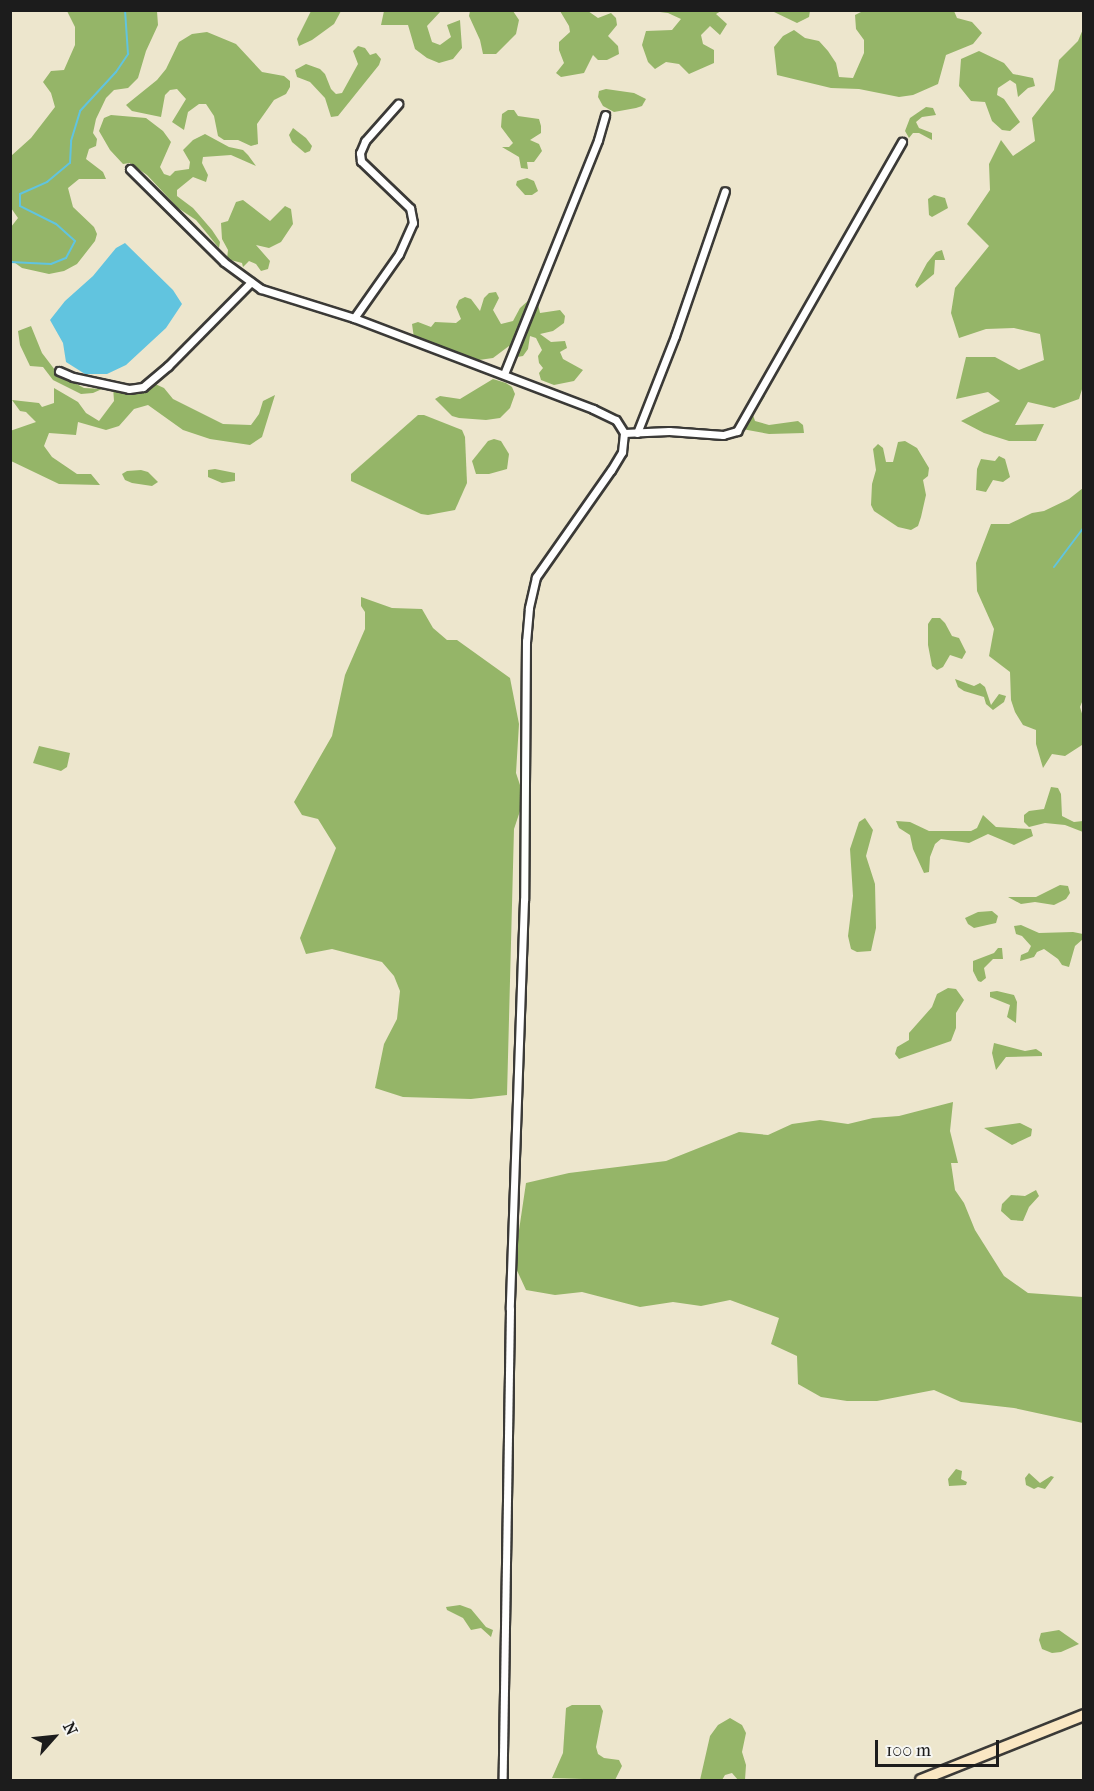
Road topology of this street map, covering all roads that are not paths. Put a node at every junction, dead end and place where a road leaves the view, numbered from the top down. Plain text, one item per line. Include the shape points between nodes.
1 (398, 104) dead end
2 (605, 115) dead end
3 (902, 142) dead end
4 (130, 170) dead end
5 (725, 191) dead end
6 (251, 282) junction
7 (354, 318) junction
8 (59, 371) dead end
9 (504, 374) junction
10 (624, 433) junction
11 (637, 433) junction
12 (1083, 1714) edge
13 (503, 1780) edge
14 (921, 1780) edge

1 - 7 street via 365,141 361,161 410,208 413,223 399,254
2 - 9 street
3 - 11 street via 737,431 723,435
4 - 6 street via 224,262
5 - 11 street
6 - 7 street via 280,296
6 - 8 street via 143,387 129,390 73,378
7 - 9 street
9 - 10 street via 607,415 616,420
10 - 11 street
10 - 13 street via 617,461 536,577 528,619 524,900 510,1309
12 - 14 street

